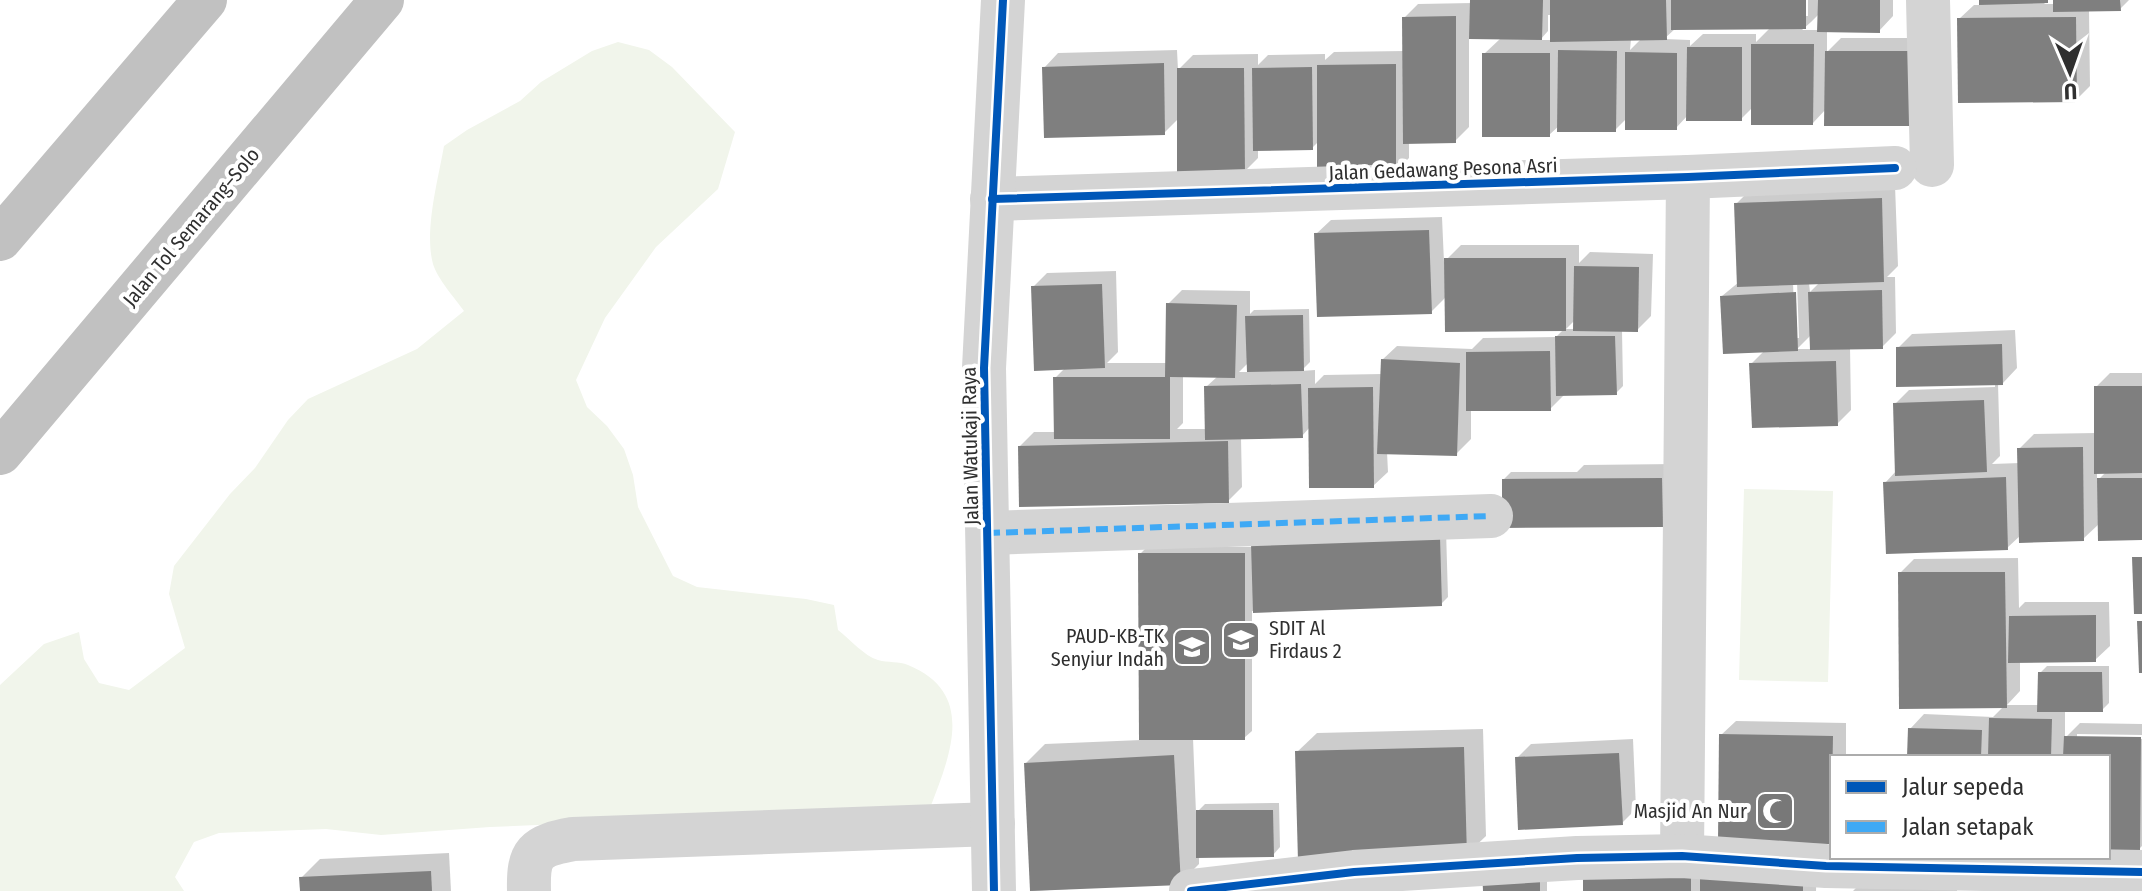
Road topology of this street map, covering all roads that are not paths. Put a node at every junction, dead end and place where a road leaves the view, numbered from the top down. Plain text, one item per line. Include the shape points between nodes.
1 (205, 0) edge
2 (382, 0) edge
3 (1003, 0) edge
4 (1928, 0) edge
5 (1688, 177) junction
6 (992, 199) junction
7 (0, 239) edge
8 (0, 453) edge
9 (1491, 516) dead end
10 (988, 533) junction
11 (993, 824) junction
12 (1682, 856) junction
13 (1575, 874) edge
14 (1826, 878) edge
15 (2119, 878) edge
16 (1354, 882) edge
17 (529, 891) edge
18 (994, 891) edge
19 (1191, 891) edge

1 - 7 highway
2 - 8 highway, Jalan Tol Semarang–Solo
3 - 6 street, Jalan Watukaji Raya
4 - 5 street, Jalan Gedawang Pesona Asri via 1914,167
5 - 6 street, Jalan Gedawang Pesona Asri
5 - 12 street
6 - 10 street, Jalan Watukaji Raya via 984,368
9 - 10 street
10 - 11 street, Jalan Watukaji Raya
11 - 17 street via 573,839 538,849 531,858
11 - 18 street, Jalan Watukaji Raya
12 - 13 street
12 - 14 street
13 - 16 street
14 - 15 street
16 - 19 street

